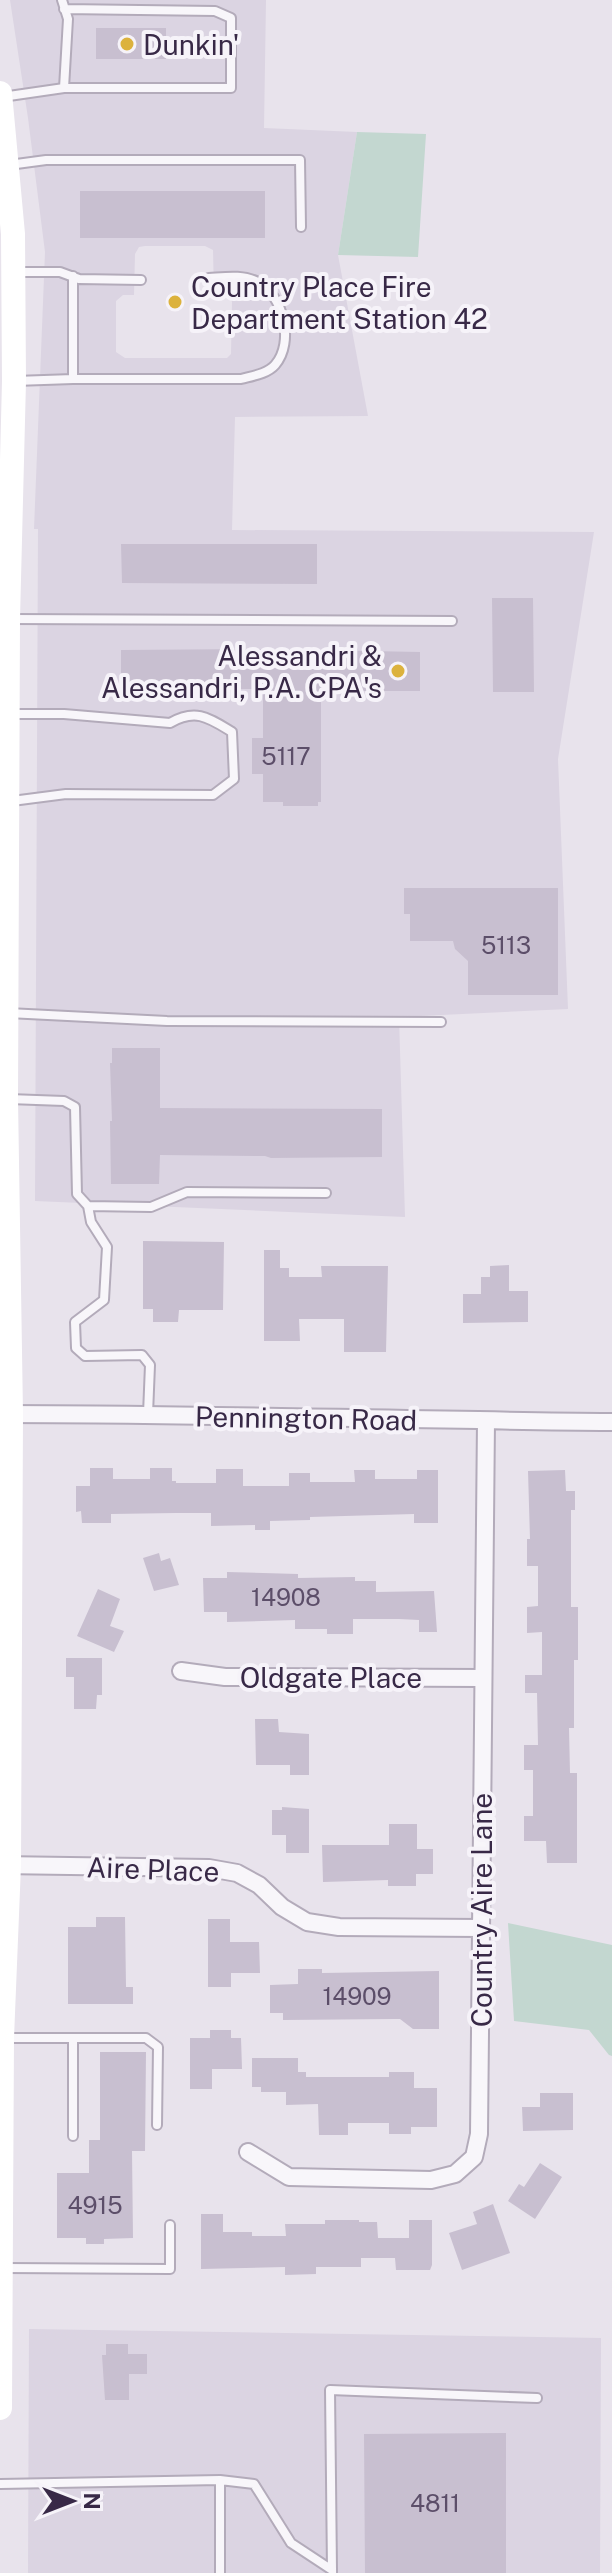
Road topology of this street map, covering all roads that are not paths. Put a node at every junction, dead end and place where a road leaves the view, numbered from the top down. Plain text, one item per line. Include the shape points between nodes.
1 (63, 4) edge
2 (64, 88) junction
3 (0, 95) edge
4 (4, 166) edge
5 (301, 227) dead end
6 (6, 236) edge
7 (14, 272) junction
8 (73, 276) junction
9 (209, 278) dead end
10 (141, 280) dead end
11 (73, 379) junction
12 (14, 381) junction
13 (8, 619) junction
14 (452, 621) dead end
15 (8, 714) junction
16 (7, 802) junction
17 (7, 1013) junction
18 (441, 1022) dead end
19 (3, 1099) edge
20 (326, 1193) dead end
21 (88, 1206) junction
22 (5, 1414) edge
23 (148, 1414) junction
24 (486, 1421) junction
25 (612, 1422) edge
26 (181, 1671) dead end
27 (482, 1678) junction
28 (4, 1865) edge
29 (481, 1928) junction
30 (2, 2038) edge
31 (73, 2038) junction
32 (157, 2125) dead end
33 (73, 2136) dead end
34 (248, 2152) dead end
35 (170, 2225) dead end
36 (1, 2268) edge
37 (537, 2398) dead end
38 (0, 2408) edge
39 (220, 2480) junction
40 (0, 2484) edge
41 (332, 2572) edge
42 (220, 2573) edge

1 - 2 lane via 68,19
1 - 2 lane via 215,11 231,18 231,88
2 - 3 lane
3 - 4 main road
4 - 5 lane via 46,160 300,160
4 - 6 main road
6 - 7 main road
7 - 8 lane
7 - 12 main road
8 - 10 lane
8 - 11 lane
9 - 11 lane via 255,281 275,298 284,331 275,365 241,379
11 - 12 lane
12 - 13 main road
13 - 14 lane
13 - 15 main road
15 - 16 main road
15 - 16 lane via 170,723 183,715 204,716 232,732 234,779 213,795 66,794
16 - 17 main road
17 - 18 lane via 167,1021
17 - 19 main road
19 - 21 lane via 64,1101 75,1107 77,1194
19 - 22 main road
20 - 21 lane via 187,1192 151,1207
21 - 23 lane via 91,1222 107,1247 104,1300 75,1322 76,1348 85,1356 142,1355 150,1365
22 - 23 street, Pennington Road
22 - 28 main road
23 - 24 street, Pennington Road
24 - 25 street, Pennington Road
24 - 27 street, Country Aire Lane
26 - 27 street, Oldgate Place via 225,1677
27 - 29 street, Country Aire Lane
28 - 29 street, Aire Place via 209,1868 237,1873 259,1885 307,1922
28 - 30 main road
29 - 34 street, Country Aire Lane via 479,2134 474,2157 455,2174 431,2180 289,2177
30 - 31 lane
30 - 36 main road
31 - 32 lane via 146,2038 158,2047
31 - 33 lane
35 - 36 lane via 170,2269
36 - 38 main road
37 - 41 lane via 330,2390
39 - 40 lane
39 - 41 lane via 254,2484 291,2543
39 - 42 lane

